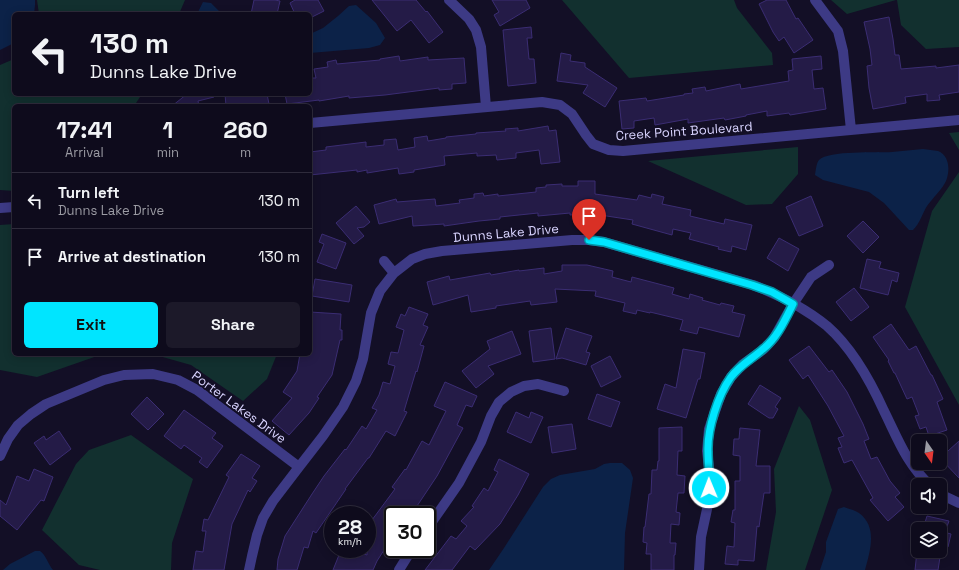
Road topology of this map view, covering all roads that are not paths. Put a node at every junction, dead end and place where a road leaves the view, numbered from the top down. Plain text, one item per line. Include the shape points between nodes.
1 (449, 0) edge
2 (815, 0) edge
3 (486, 107) junction
4 (959, 120) edge
5 (312, 124) edge
6 (851, 130) junction
7 (12, 207) edge
8 (0, 208) edge
9 (384, 261) dead end
10 (829, 265) dead end
11 (394, 273) junction
12 (793, 304) junction
13 (564, 392) dead end
14 (0, 456) edge
15 (299, 467) junction
16 (921, 478) edge
17 (947, 497) edge
18 (959, 503) edge
19 (436, 516) edge
20 (406, 558) edge
21 (250, 570) edge
22 (399, 570) edge
23 (699, 570) edge

1 - 3 street via 469,19 476,30 481,47
2 - 6 street via 838,31 843,51
3 - 5 street, Creek Point Boulevard
3 - 6 street, Creek Point Boulevard via 542,102 560,105 572,114 593,144 609,150 623,151
4 - 6 street, Creek Point Boulevard
7 - 8 street
9 - 11 street
10 - 12 street via 811,277
11 - 12 street, Dunns Lake Drive via 412,259 442,251 589,240 604,242 752,285 772,292
11 - 15 street, Dunns Lake Drive via 380,291 371,313 363,359 356,381 343,407
12 - 16 street, Dunns Lake Drive via 827,326 865,372 902,450
12 - 23 street via 774,338 764,349 743,364 721,394 710,429 709,500 701,537
13 - 19 street via 538,384 524,386 499,402 482,442 459,483
14 - 15 street, Porter Lakes Drive via 18,425 46,404 104,380 124,375 153,374 178,380 197,390
15 - 21 street, Dunns Lake Drive via 263,518 256,535
17 - 18 street
20 - 22 street

